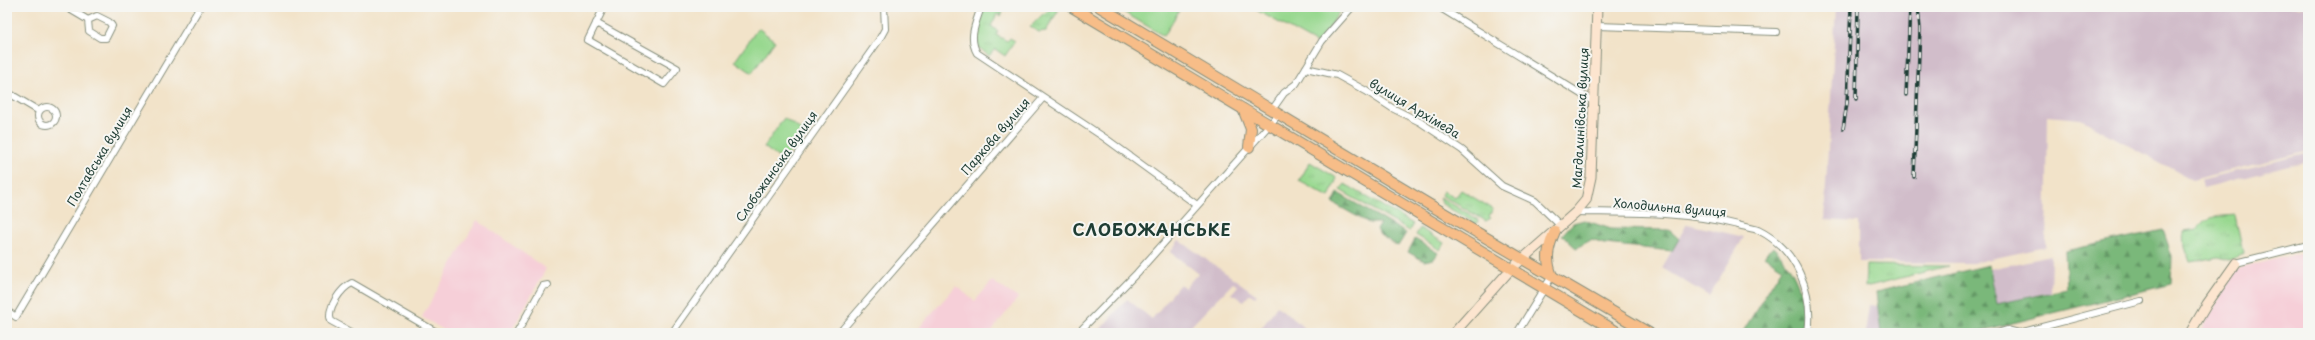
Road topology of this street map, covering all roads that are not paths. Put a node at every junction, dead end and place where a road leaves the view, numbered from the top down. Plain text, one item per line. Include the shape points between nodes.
1 (66, 7) edge
2 (200, 7) edge
3 (604, 7) edge
4 (884, 7) edge
5 (981, 7) edge
6 (1072, 7) edge
7 (1100, 7) edge
8 (1352, 7) edge
9 (1439, 7) edge
10 (1597, 7) edge
11 (88, 20) dead end
12 (596, 23) junction
13 (1597, 26) junction
14 (1776, 32) dead end
15 (1306, 68) junction
16 (7, 92) edge
17 (1043, 98) junction
18 (1594, 102) junction
19 (1242, 109) junction
20 (40, 111) dead end
21 (1276, 112) junction
22 (1269, 125) junction
23 (1249, 147) junction
24 (1197, 205) junction
25 (1576, 212) junction
26 (1558, 228) junction
27 (2308, 245) edge
28 (1523, 260) junction
29 (2236, 263) joint
30 (1511, 269) junction
31 (1552, 276) junction
32 (548, 285) dead end
33 (1544, 289) junction
34 (2141, 301) dead end
35 (7, 311) edge
36 (353, 333) edge
37 (438, 333) edge
38 (517, 333) edge
39 (672, 333) edge
40 (839, 333) edge
41 (1078, 333) edge
42 (1454, 333) edge
43 (1518, 333) edge
44 (1619, 333) edge
45 (1649, 333) edge
46 (1808, 333) edge
47 (1997, 333) edge
48 (2019, 333) edge
49 (2190, 333) edge

1 - 11 street
2 - 35 street, Полтавська вулиця via 16,317
3 - 12 street
4 - 39 street, Слобожанська вулиця via 885,29 879,40
5 - 17 street via 972,34 972,43 977,53
6 - 19 main road
7 - 21 main road
8 - 15 street via 1322,41
9 - 18 street
10 - 13 street, Магдалинівська вулиця
12 - 12 street via 623,38 677,68 664,84 588,40
13 - 14 street
13 - 18 street, Магдалинівська вулиця
15 - 21 street via 1296,84 1284,93
15 - 26 street, вулиця Архімеда via 1337,76 1420,122 1462,150 1502,186 1542,206
16 - 20 street
17 - 24 street via 1105,138
17 - 40 street, Паркова вулиця
18 - 25 street, Магдалинівська вулиця via 1590,187 1586,200
19 - 22 main road
19 - 23 main road via 1251,129
21 - 22 street
21 - 28 main road
22 - 23 street
22 - 30 main road
23 - 24 street
24 - 41 street via 1137,273
25 - 26 street, Магдалинівська вулиця
25 - 46 street, Холодильна вулиця via 1635,213 1723,221 1758,230 1790,256 1802,275 1809,298
26 - 28 street, Магдалинівська вулиця
26 - 31 main road via 1547,251
27 - 29 street
28 - 30 street, Магдалинівська вулиця
28 - 31 main road
29 - 49 street
30 - 33 main road
30 - 42 street, Магдалинівська вулиця
31 - 33 street
31 - 45 main road
32 - 38 street via 543,286
33 - 43 street
33 - 44 main road
34 - 48 street
36 - 37 street via 331,321 330,317 337,298 352,283
47 - 48 street via 2007,330

